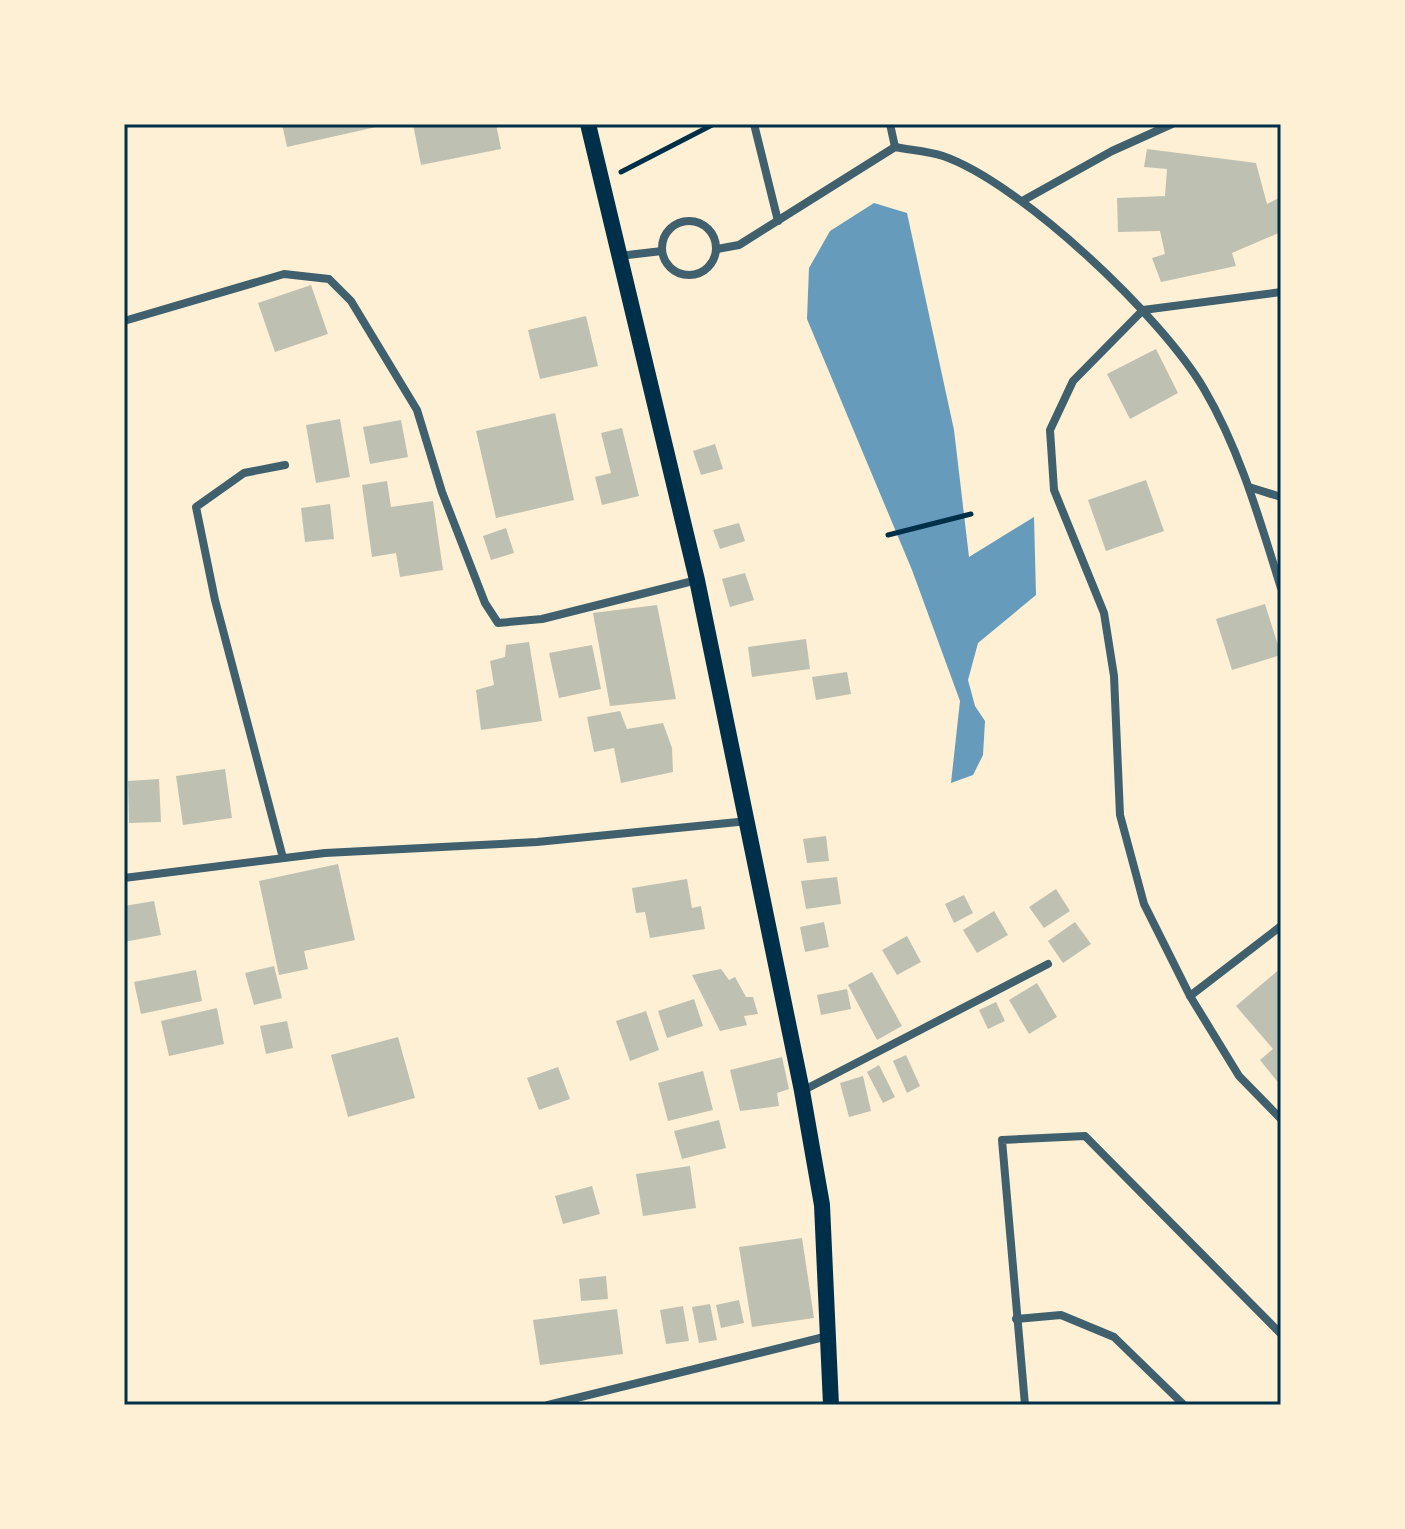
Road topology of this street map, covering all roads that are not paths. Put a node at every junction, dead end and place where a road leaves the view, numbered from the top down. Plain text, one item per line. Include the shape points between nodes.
1 (588, 124) edge
2 (754, 124) edge
3 (890, 124) edge
4 (1172, 124) edge
5 (895, 147) junction
6 (1024, 200) junction
7 (778, 221) junction
8 (717, 249) junction
9 (662, 251) junction
10 (618, 256) junction
11 (1281, 292) edge
12 (1143, 310) junction
13 (124, 321) edge
14 (285, 465) dead end
15 (1249, 487) junction
16 (1281, 497) edge
17 (697, 580) junction
18 (1281, 588) edge
19 (748, 821) junction
20 (283, 858) junction
21 (124, 878) edge
22 (1281, 926) edge
23 (1048, 964) dead end
24 (1190, 996) junction
25 (802, 1091) junction
26 (1281, 1119) edge
27 (1016, 1319) junction
28 (1281, 1334) edge
29 (828, 1336) junction
30 (548, 1405) edge
31 (831, 1405) edge
32 (1025, 1405) edge
33 (1184, 1405) edge

1 - 10 main road
2 - 7 street
3 - 5 street
4 - 6 street
5 - 6 street via 943,156
5 - 7 street
6 - 12 street
7 - 8 street via 739,245
8 - 9 street via 707,269 686,275 670,267
8 - 9 street via 708,228 686,220 667,231
9 - 10 street
10 - 17 main road
11 - 12 street
12 - 15 street via 1204,388
12 - 24 street via 1073,381 1050,430 1054,490 1104,613 1114,676 1120,815 1144,904
13 - 17 street via 284,274 329,279 351,301 417,410 442,492 485,603 498,623 542,619
14 - 20 street via 244,473 196,507
15 - 16 street
15 - 18 street
17 - 19 main road
19 - 20 street via 537,842
19 - 25 main road
20 - 21 street
22 - 24 street
23 - 25 street
24 - 26 street via 1239,1076
25 - 29 main road via 822,1205
27 - 28 street via 1002,1140 1085,1136
27 - 32 street
27 - 33 street via 1061,1315 1114,1337
29 - 30 street
29 - 31 main road

